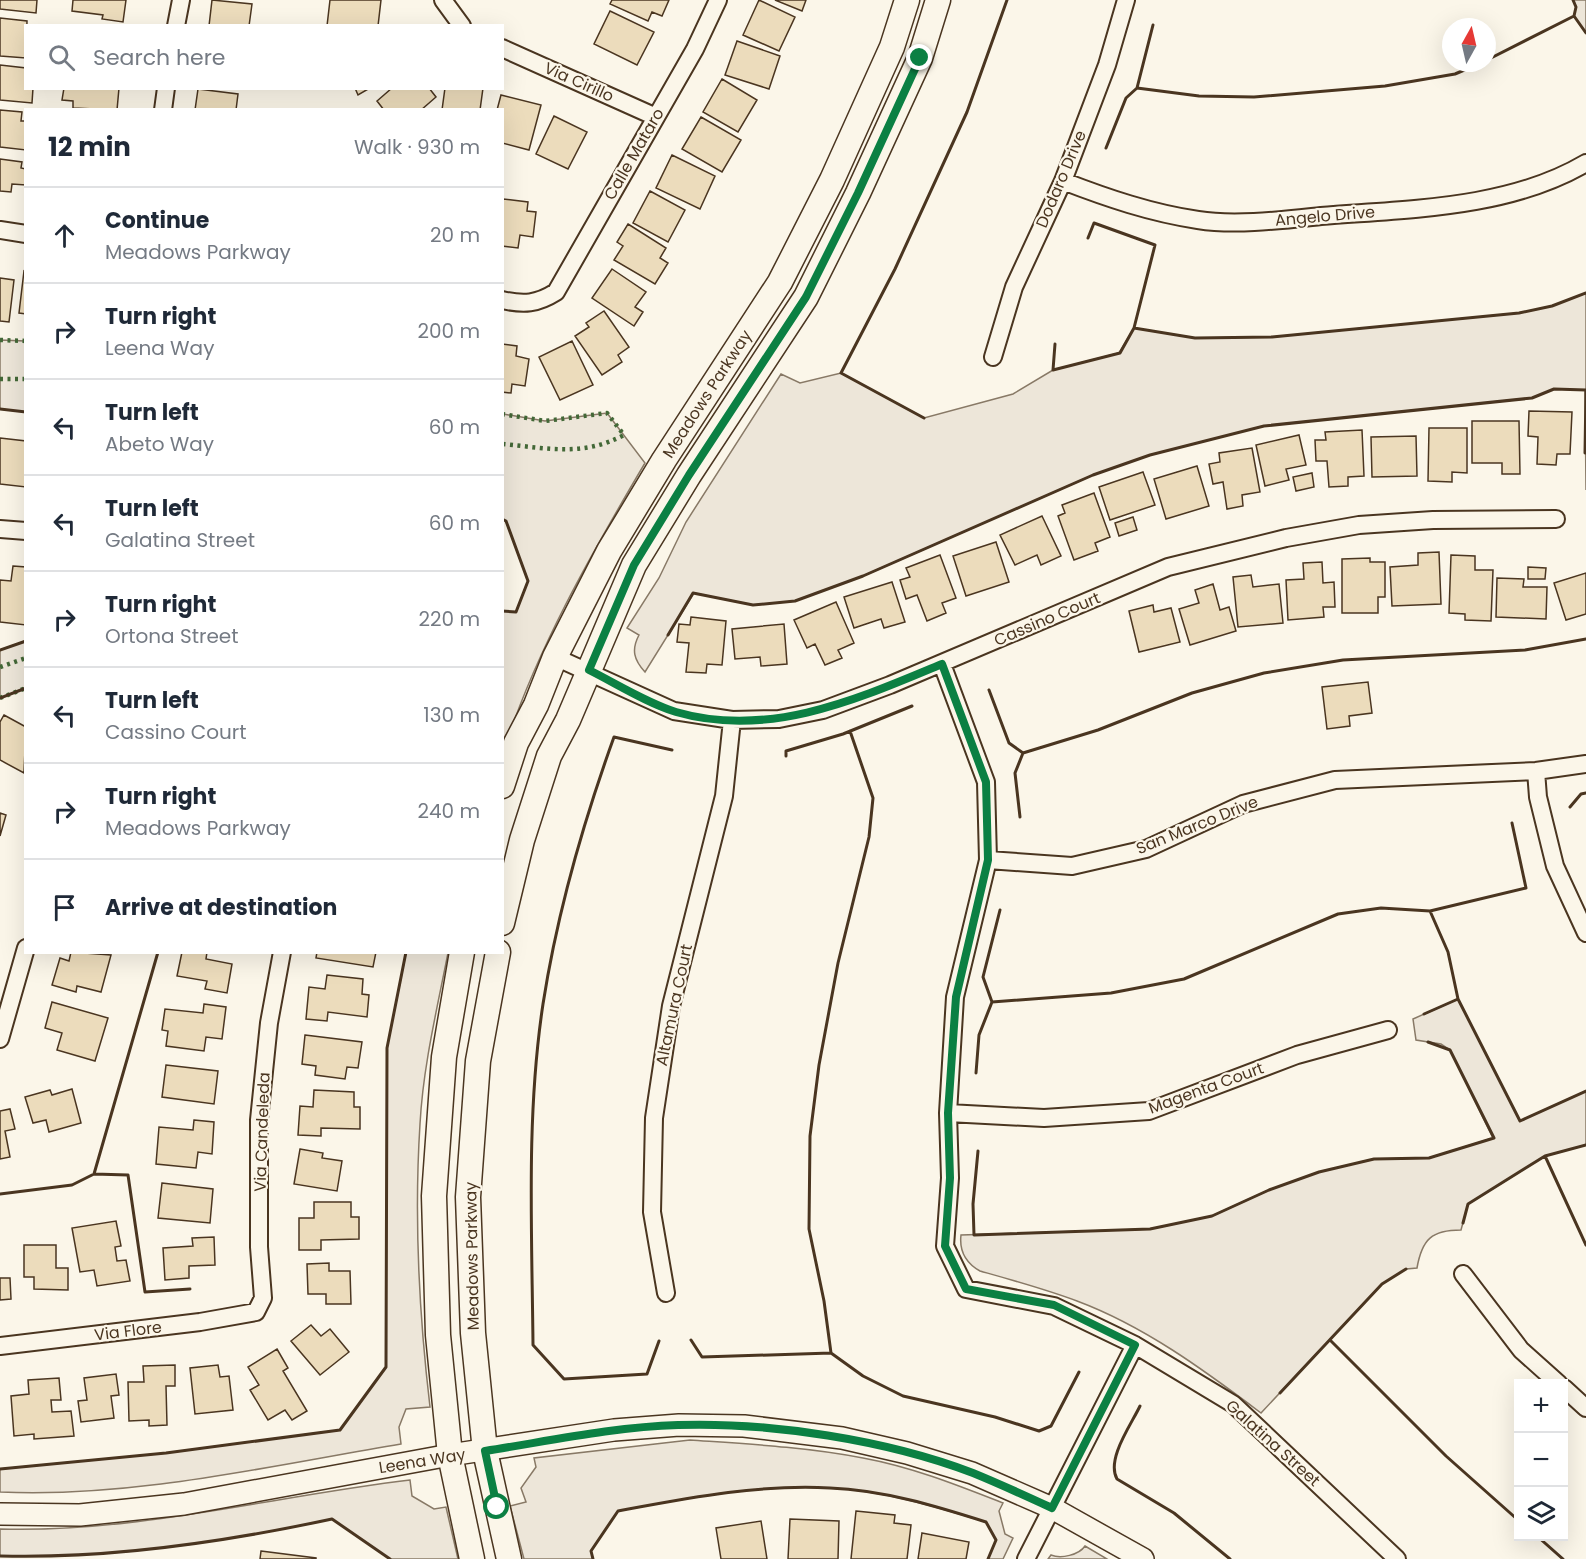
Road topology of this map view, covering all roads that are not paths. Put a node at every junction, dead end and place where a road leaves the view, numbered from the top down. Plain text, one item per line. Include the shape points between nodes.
1 (181, 0) edge
2 (443, 0) edge
3 (718, 0) edge
4 (907, 0) edge
5 (938, 0) edge
6 (1126, 0) edge
7 (176, 24) edge
8 (461, 24) edge
9 (504, 49) edge
10 (166, 90) edge
11 (163, 108) edge
12 (656, 117) junction
13 (1586, 164) edge
14 (1063, 181) junction
15 (0, 230) edge
16 (24, 234) edge
17 (504, 300) edge
18 (993, 357) dead end
19 (1556, 519) dead end
20 (0, 529) edge
21 (24, 531) edge
22 (555, 657) junction
23 (942, 664) junction
24 (589, 670) junction
25 (732, 720) junction
26 (1586, 764) edge
27 (1536, 771) junction
28 (504, 780) edge
29 (988, 860) junction
30 (504, 915) edge
31 (1586, 933) edge
32 (24, 954) edge
33 (282, 954) edge
34 (462, 954) edge
35 (498, 954) edge
36 (1388, 1030) dead end
37 (0, 1039) edge
38 (948, 1113) junction
39 (1463, 1274) dead end
40 (666, 1293) dead end
41 (256, 1312) joint
42 (1135, 1345) junction
43 (0, 1346) edge
44 (1554, 1379) edge
45 (1568, 1392) edge
46 (1586, 1408) edge
47 (485, 1451) junction
48 (450, 1455) junction
49 (1052, 1508) junction
50 (0, 1514) edge
51 (472, 1559) edge
52 (509, 1559) edge
53 (1026, 1559) edge
54 (1143, 1559) edge
55 (1397, 1559) edge

1 - 7 street
2 - 8 street
3 - 12 street, Calle Mataro
4 - 22 main road, Meadows Parkway via 892,47 832,180 780,282 609,551
5 - 24 main road, Meadows Parkway via 920,58 806,297 634,565
6 - 14 street, Dodaro Drive via 1107,65
9 - 12 street, Via Cirillo
10 - 11 street
12 - 17 street, Calle Mataro via 556,292 542,301 524,305
13 - 14 street, Angelo Drive via 1532,188 1438,207 1269,221 1200,221 1132,207
14 - 18 street, Dodaro Drive via 1014,287
15 - 16 street
19 - 23 street, Cassino Court via 1401,522 1286,538 1168,567
20 - 21 street
22 - 24 street, Cassino Court
22 - 28 main road, Meadows Parkway via 516,743
23 - 25 street, Cassino Court via 823,710 779,718
23 - 29 street via 986,782
24 - 25 street, Cassino Court via 674,711
24 - 30 main road, Meadows Parkway via 549,756 522,840
25 - 40 street, Altamura Court via 724,796 671,1006 654,1118 652,1212
26 - 27 street, San Marco Drive
27 - 29 street, San Marco Drive via 1335,780 1243,804 1146,849 1072,866
27 - 31 street via 1538,797 1555,866
29 - 38 street via 956,997
32 - 37 street
33 - 41 street, Via Candeleda via 269,1023 259,1120 263,1298
34 - 48 main road via 444,1057 434,1196 438,1335
35 - 47 main road, Meadows Parkway via 478,1061 468,1197 473,1333
36 - 38 street, Magenta Court via 1297,1055 1149,1111 1044,1118
38 - 42 street, Galatina Street via 950,1178 945,1246 966,1289 1054,1305
39 - 44 street via 1521,1350
41 - 43 street, Via Flore
42 - 49 street
42 - 55 street, Galatina Street via 1233,1404
45 - 46 street
47 - 48 street, Leena Way
47 - 49 street, Leena Way via 614,1430 744,1426 842,1438 908,1452 972,1473
47 - 52 main road, Meadows Parkway
48 - 50 street, Leena Way via 184,1504 80,1515
48 - 51 main road
49 - 53 street
49 - 54 street, Leena Way

